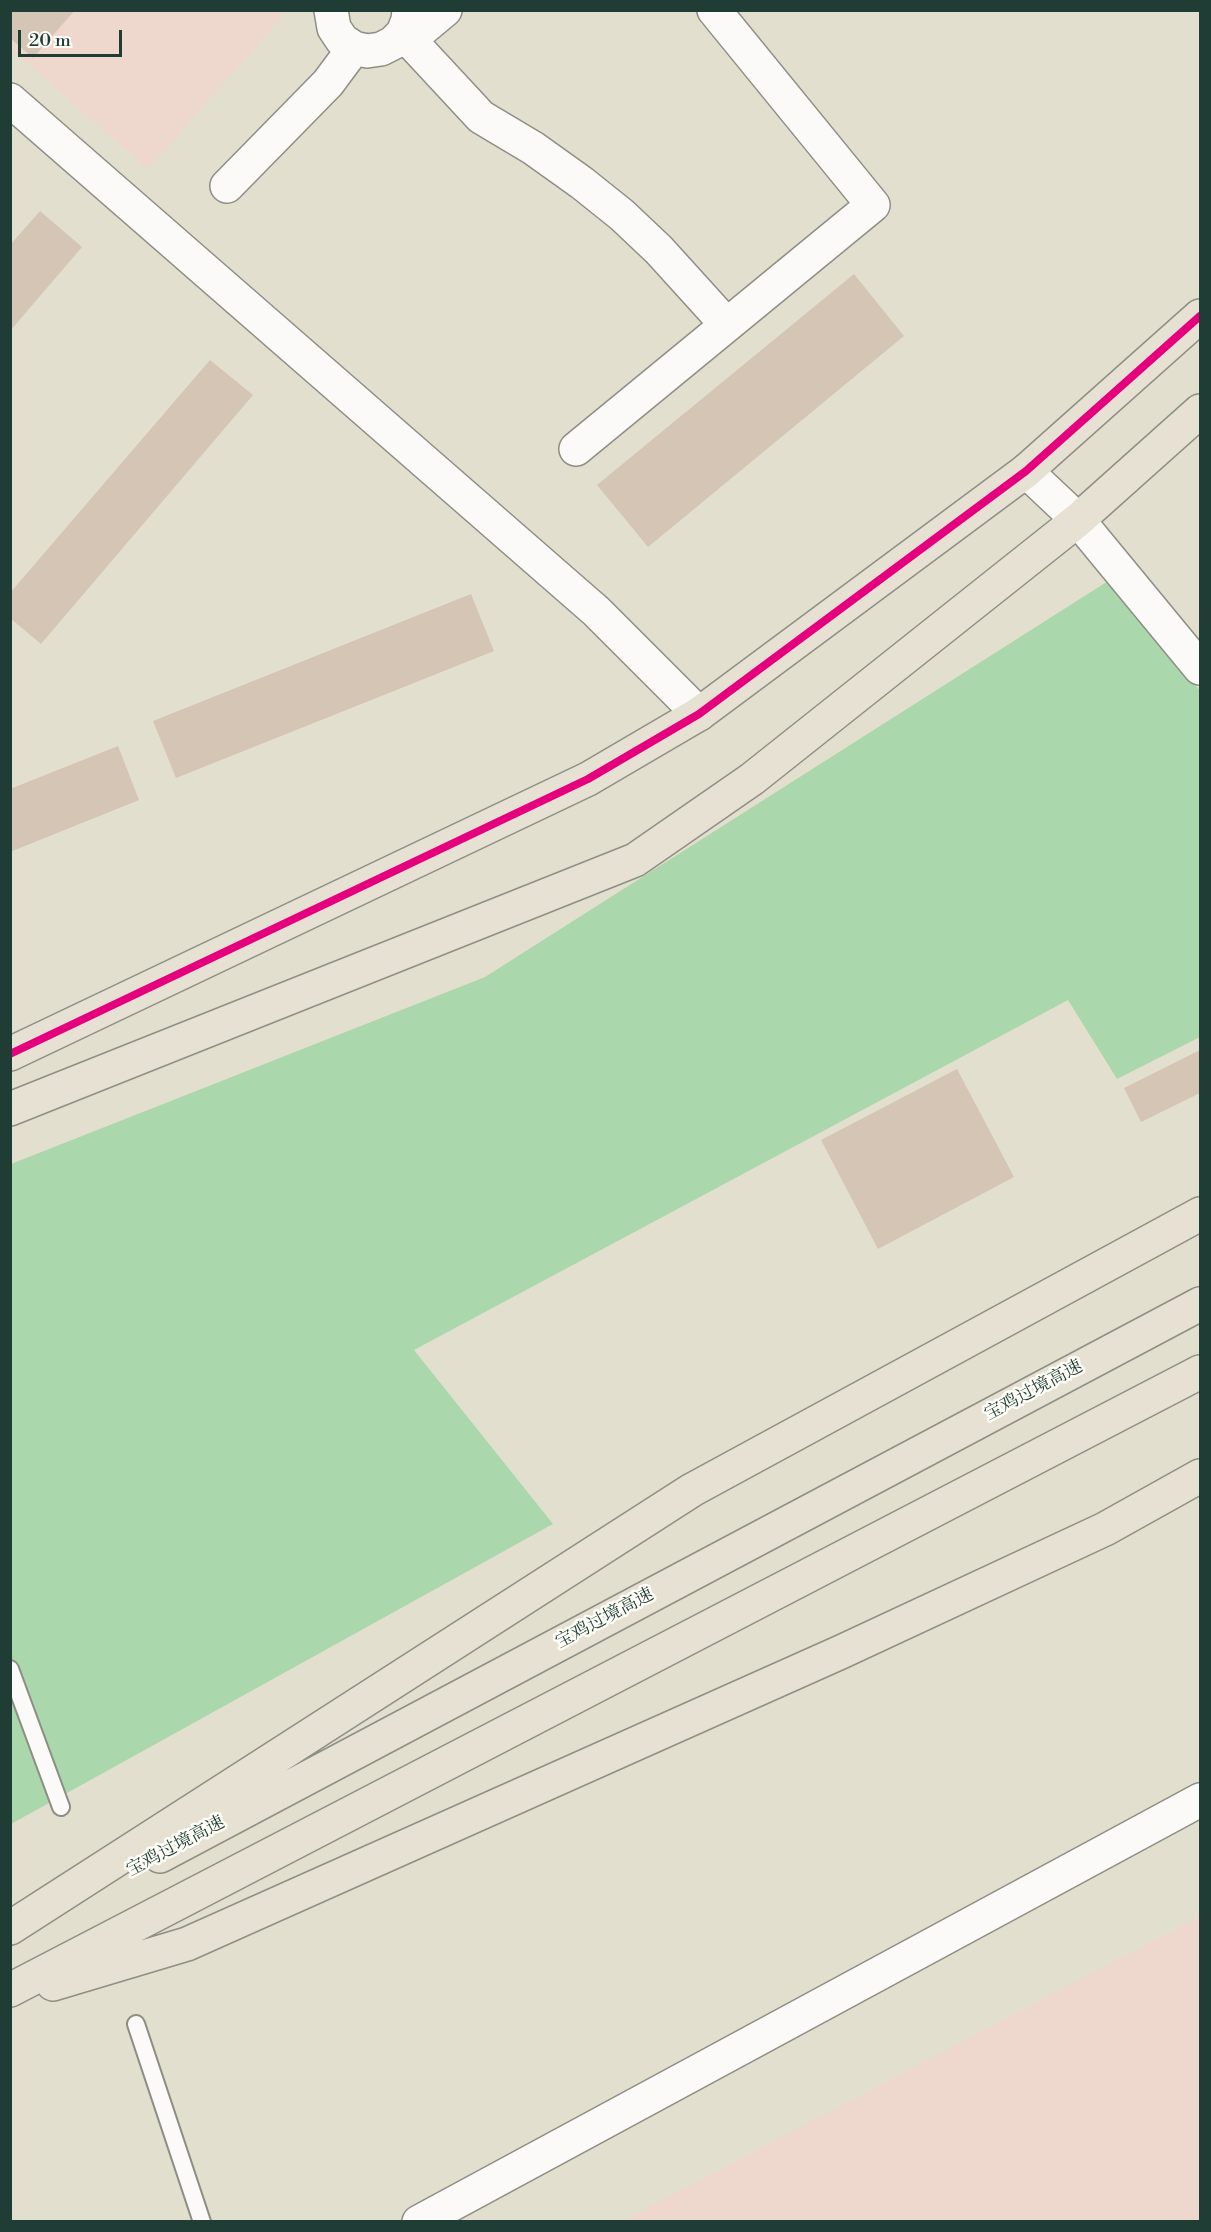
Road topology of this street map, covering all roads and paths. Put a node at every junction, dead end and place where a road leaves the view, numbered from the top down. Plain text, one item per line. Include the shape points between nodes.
1 (331, 10) edge
2 (446, 10) edge
3 (714, 10) edge
4 (407, 28) edge
5 (354, 48) junction
6 (10, 100) edge
7 (227, 186) dead end
8 (1200, 316) edge
9 (727, 325) junction
10 (1200, 411) edge
11 (576, 448) dead end
12 (1026, 471) junction
13 (1078, 520) junction
14 (1200, 668) edge
15 (699, 714) junction
16 (10, 1054) edge
17 (10, 1109) edge
18 (1200, 1214) edge
19 (1200, 1304) edge
20 (1200, 1372) edge
21 (1200, 1476) edge
22 (10, 1669) edge
23 (1200, 1800) edge
24 (61, 1807) dead end
25 (10, 1928) edge
26 (10, 1935) edge
27 (10, 1990) edge
28 (10, 1996) edge
29 (136, 2024) dead end
30 (202, 2222) edge
31 (419, 2222) edge

1 - 5 street via 334,28
2 - 4 street
3 - 9 street via 873,205
4 - 5 street via 381,50
4 - 9 street via 481,117 541,154 622,215
5 - 7 street via 328,83
6 - 15 street via 597,611
8 - 12 main road
9 - 11 street
10 - 13 main road
12 - 13 street
12 - 15 main road
13 - 14 street
13 - 17 main road via 752,778 635,860
15 - 16 main road via 588,778
18 - 25 main road via 692,1491
19 - 26 main road, 宝鸡过境高速
20 - 27 main road
21 - 28 main road via 1105,1529 862,1642 187,1944
22 - 24 lane
23 - 31 street
29 - 30 lane

